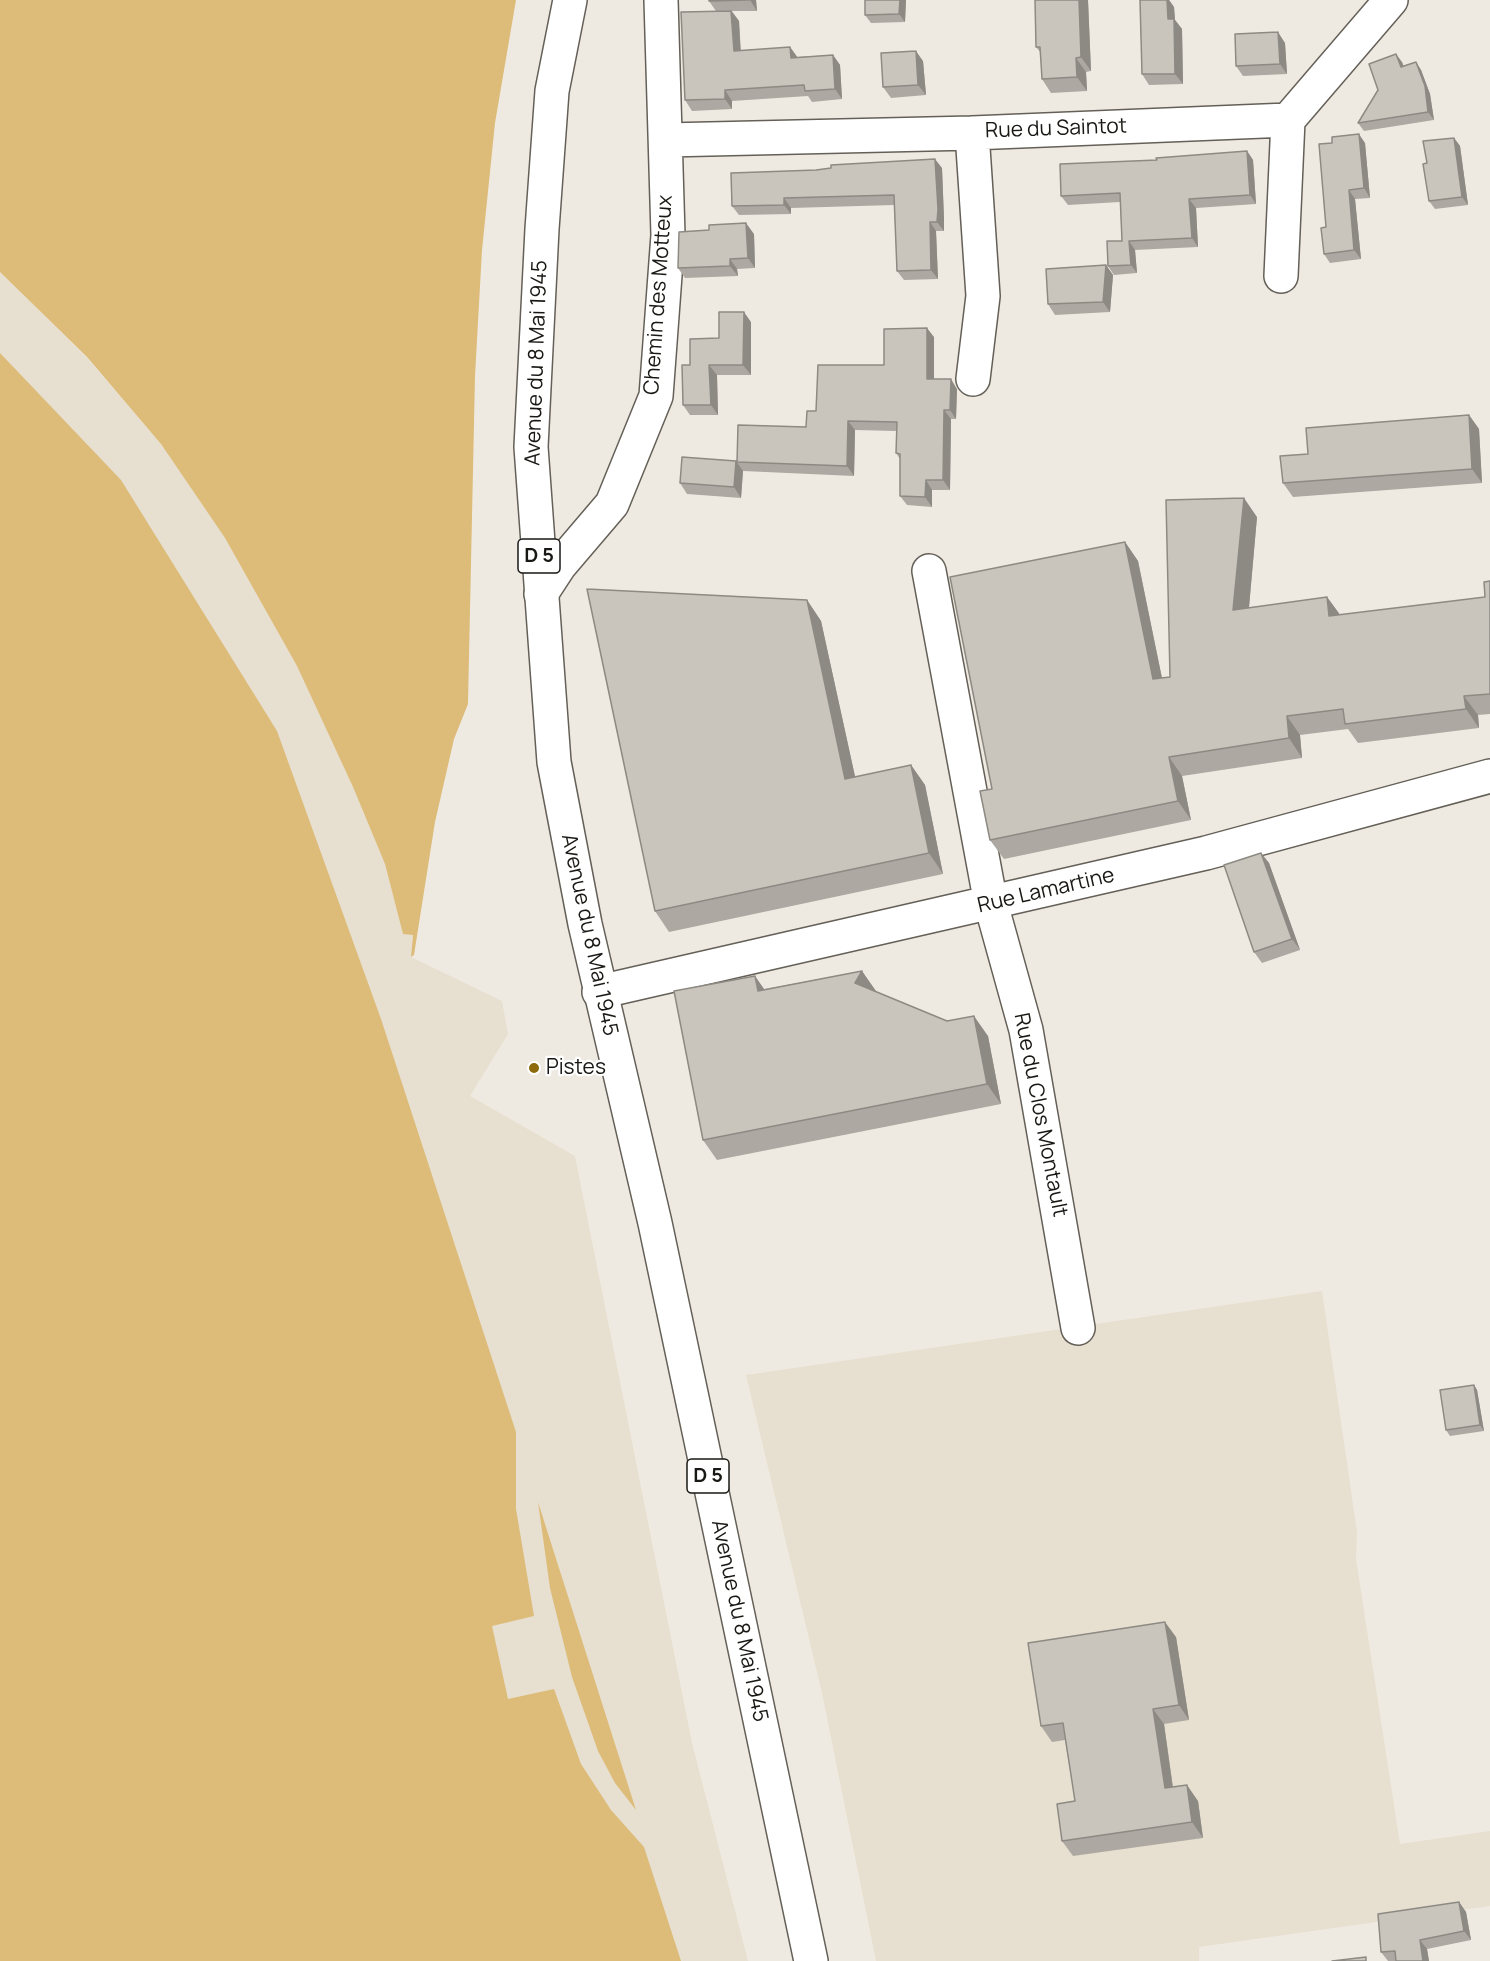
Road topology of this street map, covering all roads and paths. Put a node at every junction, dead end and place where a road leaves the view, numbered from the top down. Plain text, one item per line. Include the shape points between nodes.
1 (570, 0) edge
2 (661, 0) edge
3 (1391, 0) edge
4 (1288, 120) junction
5 (972, 133) junction
6 (666, 140) junction
7 (1281, 276) dead end
8 (974, 379) dead end
9 (929, 571) dead end
10 (542, 594) junction
11 (1490, 776) edge
12 (991, 904) junction
13 (599, 992) junction
14 (1078, 1328) dead end
15 (811, 1961) edge

1 - 10 street, Avenue du 8 Mai 1945 / D 5 via 552,92 531,447
2 - 6 street, Chemin des Motteux
3 - 4 street
4 - 5 street, Rue du Saintot
4 - 7 street
5 - 6 street, Rue du Saintot
5 - 8 street via 982,296
6 - 10 street, Chemin des Motteux via 668,235 656,396 612,504 560,565
9 - 12 street, Rue du Clos Montault
10 - 13 street, Avenue du 8 Mai 1945 / D 5 via 554,762
11 - 12 street, Rue Lamartine via 1206,853
12 - 13 street, Rue Lamartine
12 - 14 street, Rue du Clos Montault via 1026,1030
13 - 15 street, Avenue du 8 Mai 1945 / D 5 via 655,1223

